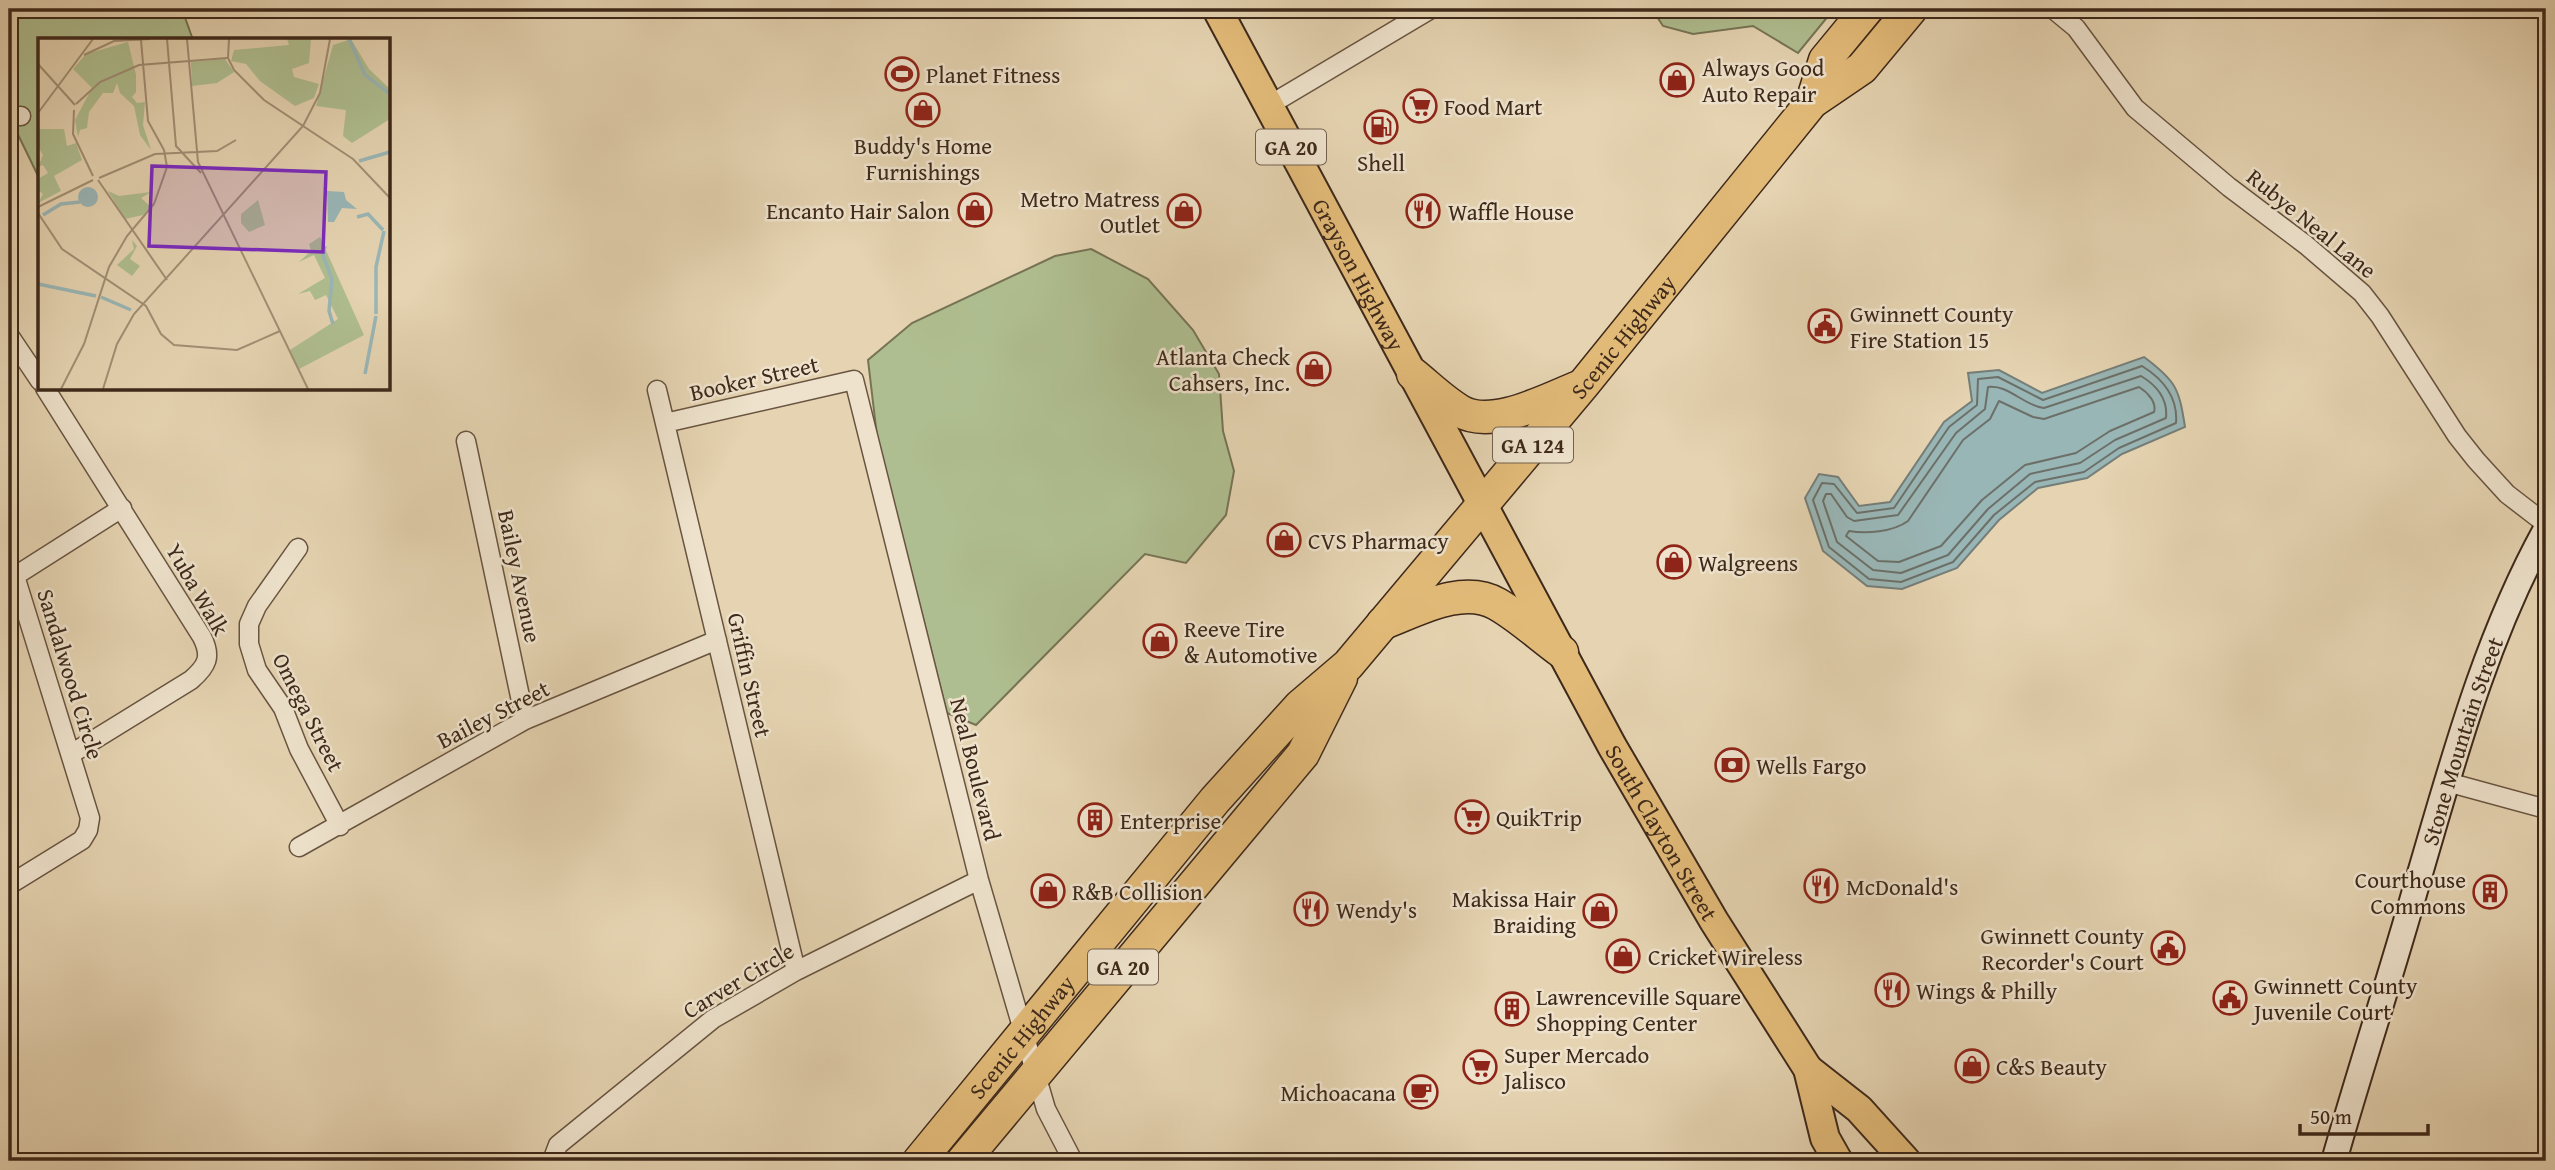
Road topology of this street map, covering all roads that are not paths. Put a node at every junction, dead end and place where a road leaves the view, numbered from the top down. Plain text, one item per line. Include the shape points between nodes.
1 (1217, 9) edge
2 (1431, 9) edge
3 (1867, 9) edge
4 (1911, 9) edge
5 (2053, 9) edge
6 (1812, 102) junction
7 (1268, 106) junction
8 (9, 335) edge
9 (1413, 374) junction
10 (38, 378) edge
11 (854, 380) joint
12 (1583, 385) junction
13 (46, 390) edge
14 (657, 390) dead end
15 (665, 423) junction
16 (466, 441) dead end
17 (1483, 504) junction
18 (122, 508) junction
19 (2546, 527) edge
20 (298, 548) dead end
21 (1382, 623) junction
22 (717, 640) junction
23 (1562, 652) junction
24 (1348, 665) junction
25 (525, 720) junction
26 (71, 754) junction
27 (2447, 782) junction
28 (2546, 809) edge
29 (340, 826) junction
30 (299, 846) dead end
31 (979, 880) junction
32 (9, 885) edge
33 (796, 971) junction
34 (1024, 1031) junction
35 (1808, 1069) junction
36 (1036, 1072) junction
37 (1901, 1158) edge
38 (552, 1161) edge
39 (919, 1161) edge
40 (963, 1161) edge
41 (1073, 1161) edge
42 (1838, 1161) edge
43 (2334, 1161) edge

1 - 7 main road, Grayson Highway / GA 20
2 - 7 street
3 - 6 highway, Scenic Highway / GA 124 via 1825,60
4 - 6 highway, Scenic Highway / GA 124 via 1861,68
5 - 19 street, Rubye Neal Lane via 2076,28 2135,108 2362,293 2469,452 2507,494
6 - 12 highway, Scenic Highway / GA 124
7 - 9 main road, Grayson Highway / GA 20
8 - 10 street
9 - 12 highway via 1462,413 1487,418
9 - 17 main road, Grayson Highway / GA 20
11 - 15 street, Booker Street
11 - 31 street, Neal Boulevard
12 - 17 highway, Scenic Highway / GA 124
13 - 18 street
14 - 15 street, Griffin Street
15 - 22 street, Griffin Street
16 - 25 street, Bailey Avenue
17 - 21 highway, Scenic Highway / GA 20
17 - 23 main road, South Clayton Street
18 - 26 street, Sandalwood Circle via 15,576
18 - 26 street, Yuba Walk via 202,637 209,659 191,680
19 - 27 main road, Stone Mountain Street via 2506,609
20 - 29 street, Omega Street via 257,606 249,624 249,644 257,670 283,708
21 - 23 highway via 1451,599 1478,598 1497,604
21 - 24 highway, Scenic Highway / GA 20
22 - 25 street, Bailey Street
22 - 33 street, Griffin Street
23 - 35 main road, South Clayton Street via 1666,841
24 - 34 highway, Scenic Highway / GA 20 via 1300,706 1256,754
24 - 36 highway, Scenic Highway / GA 20 via 1303,754
25 - 29 street, Bailey Street
26 - 32 street, Sandalwood Circle via 90,818 88,830 82,839
27 - 28 street
27 - 43 main road, Stone Mountain Street
29 - 30 street, Bailey Street
31 - 33 street, Carver Circle
31 - 34 street, Neal Boulevard
33 - 38 street, Carver Circle via 713,1019 558,1145
34 - 36 street, Neal Boulevard
34 - 39 highway, Scenic Highway / GA 20
35 - 37 main road via 1859,1109
35 - 42 main road, South Clayton Street via 1825,1138
36 - 40 highway, Scenic Highway / GA 20
36 - 41 street, Neal Boulevard via 1046,1110

